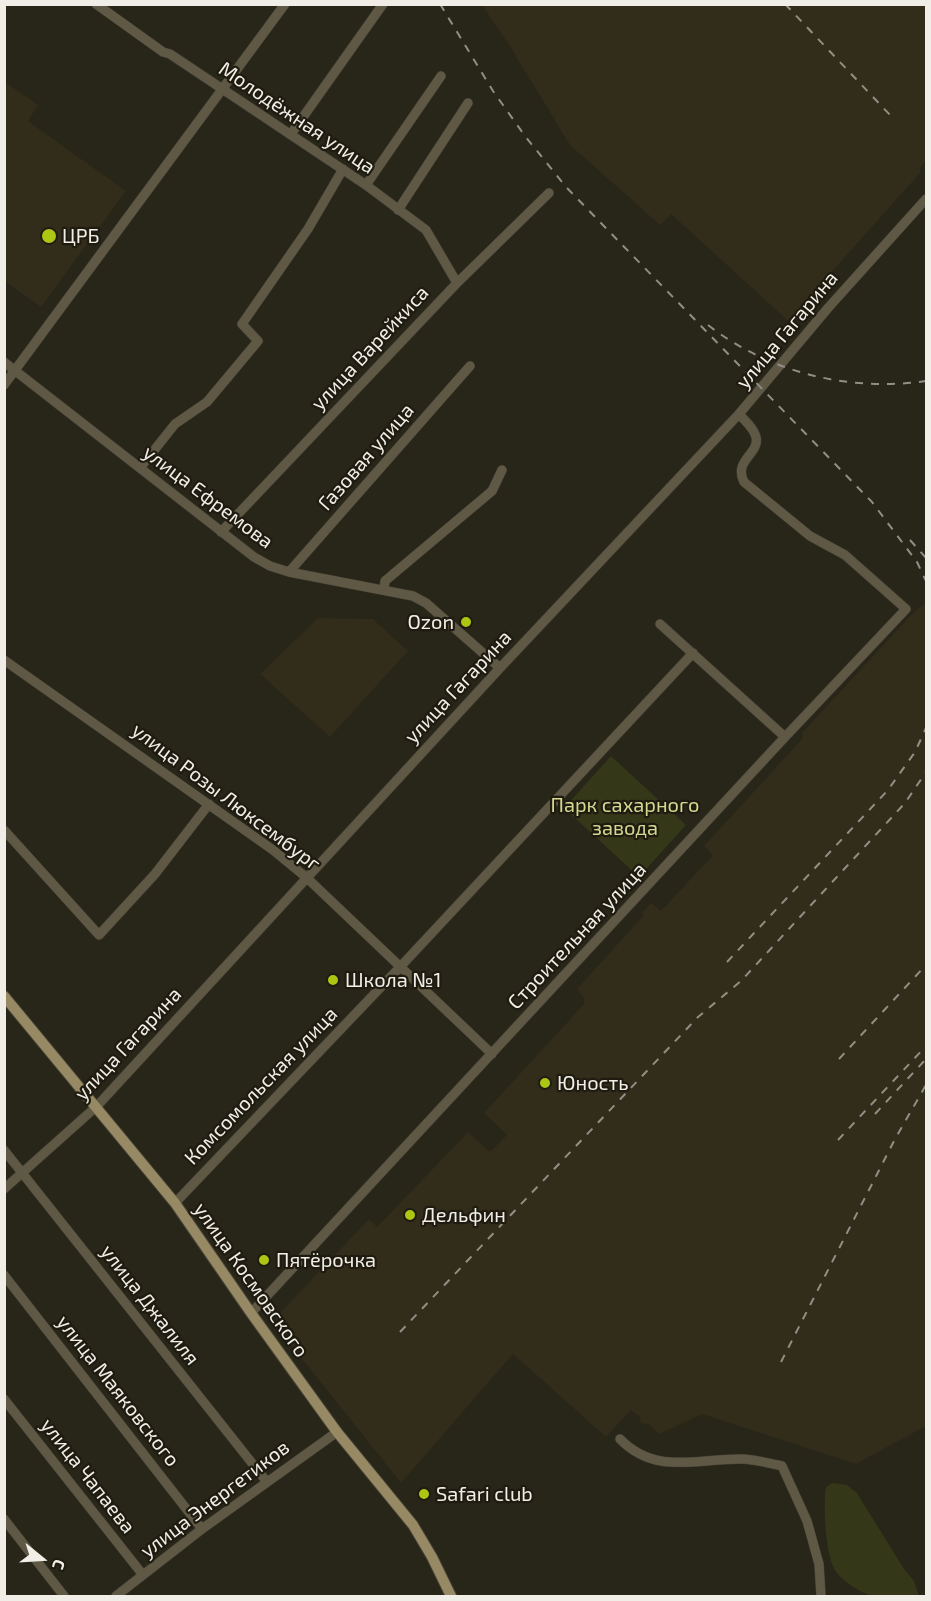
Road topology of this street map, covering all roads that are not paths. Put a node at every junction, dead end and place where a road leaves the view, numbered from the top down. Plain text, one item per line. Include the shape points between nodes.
1 (96, 4) edge
2 (285, 4) edge
3 (383, 4) edge
4 (441, 76) dead end
5 (223, 90) junction
6 (468, 103) dead end
7 (291, 134) junction
8 (343, 169) junction
9 (366, 185) junction
10 (549, 193) dead end
11 (927, 199) edge
12 (398, 210) junction
13 (457, 283) junction
14 (4, 362) edge
15 (470, 366) dead end
16 (16, 369) junction
17 (4, 385) edge
18 (739, 414) junction
19 (140, 468) junction
20 (502, 470) dead end
21 (221, 532) junction
22 (288, 572) junction
23 (384, 589) junction
24 (660, 624) dead end
25 (693, 653) junction
26 (4, 660) edge
27 (500, 668) junction
28 (785, 737) junction
29 (209, 804) junction
30 (4, 830) edge
31 (307, 878) junction
32 (401, 966) junction
33 (4, 996) edge
34 (492, 1054) junction
35 (97, 1106) junction
36 (4, 1150) edge
37 (23, 1174) junction
38 (4, 1189) edge
39 (175, 1203) junction
40 (4, 1275) edge
41 (251, 1313) junction
42 (4, 1399) edge
43 (338, 1432) junction
44 (620, 1439) dead end
45 (267, 1482) junction
46 (4, 1519) edge
47 (202, 1529) junction
48 (143, 1575) junction
49 (120, 1595) edge
50 (64, 1596) edge
51 (451, 1596) edge
52 (821, 1596) edge

1 - 5 street, Молодёжная улица
2 - 5 street
3 - 7 street
4 - 9 street
5 - 7 street, Молодёжная улица
5 - 16 street
6 - 12 street
7 - 8 street, Молодёжная улица
8 - 9 street, Молодёжная улица
8 - 19 street via 308,230 242,324 258,341 207,402 175,424
9 - 12 street, Молодёжная улица
10 - 13 street, улица Варейкиса
11 - 18 street, улица Гагарина
12 - 13 street, Молодёжная улица via 426,231
13 - 21 street, улица Варейкиса
14 - 16 street, улица Ефремова
15 - 22 street, Газовая улица
16 - 17 street
16 - 19 street, улица Ефремова
18 - 27 street, улица Гагарина
18 - 28 street, Строительная улица via 756,436 754,449 741,470 744,482 810,536 845,555 906,609
19 - 21 street, улица Ефремова
20 - 23 street via 492,491 385,581
21 - 22 street, улица Ефремова via 254,557
22 - 23 street, улица Ефремова
23 - 27 street, улица Ефремова via 426,603
24 - 25 street
25 - 28 street
25 - 32 street, Комсомольская улица
26 - 29 street, улица Розы Люксембург
27 - 31 street, улица Гагарина
28 - 34 street, Строительная улица
29 - 30 street via 99,935
29 - 31 street, улица Розы Люксембург
31 - 32 street, улица Розы Люксембург
31 - 35 street, улица Гагарина
32 - 34 street, улица Розы Люксембург
32 - 39 street, Комсомольская улица
33 - 35 main road, улица Космовского
34 - 41 street, Строительная улица
35 - 37 street, улица Гагарина
35 - 39 main road, улица Космовского
36 - 37 street, улица Джалиля
37 - 38 street, улица Гагарина
37 - 45 street, улица Джалиля
39 - 41 main road, улица Космовского
40 - 47 street, улица Маяковского
41 - 43 main road, улица Космовского
42 - 48 street, улица Чапаева
43 - 45 street, улица Энергетиков
43 - 51 main road, улица Космовского via 413,1525
44 - 52 street via 654,1461 741,1459 782,1466 807,1521 819,1564
45 - 47 street, улица Энергетиков
46 - 50 street
47 - 48 street, улица Энергетиков
48 - 49 street, улица Энергетиков

